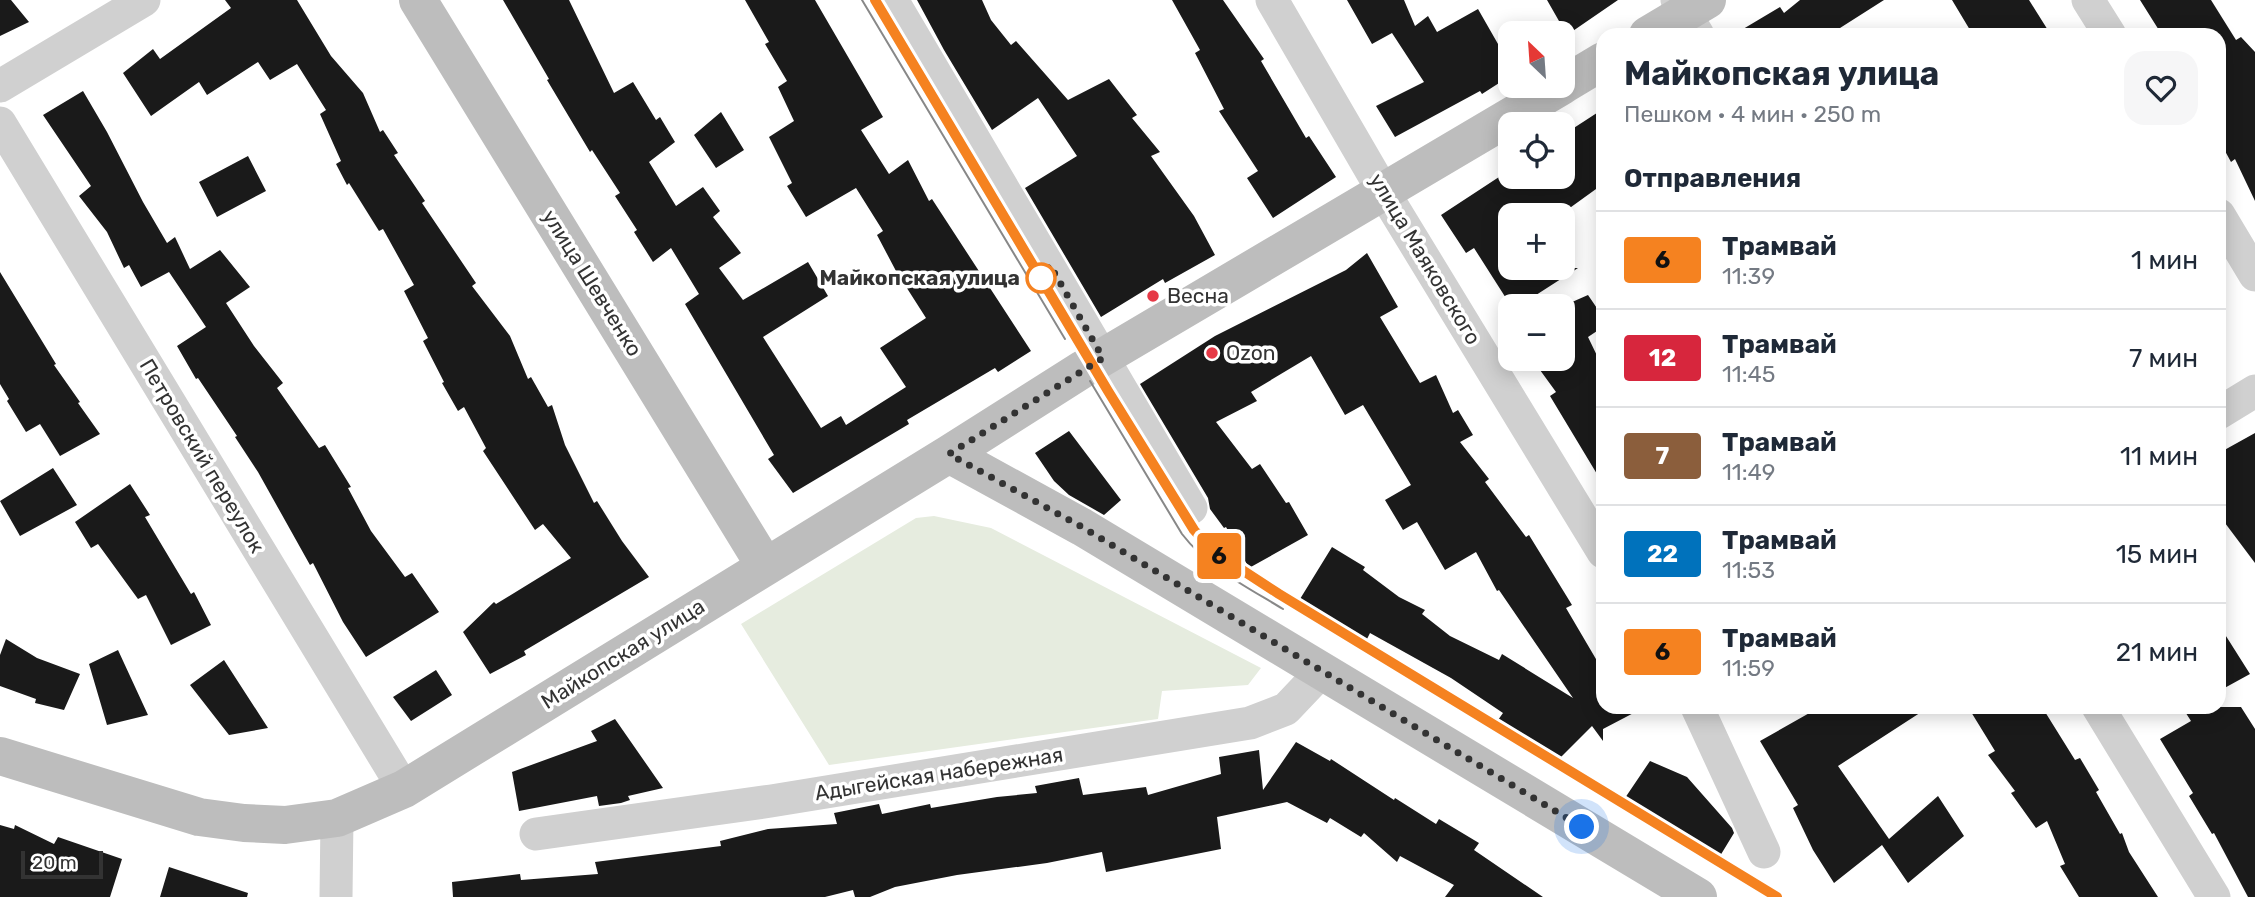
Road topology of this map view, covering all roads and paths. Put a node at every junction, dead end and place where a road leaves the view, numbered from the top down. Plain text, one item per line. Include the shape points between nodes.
1 (144, 0) edge
2 (418, 0) edge
3 (892, 0) edge
4 (1272, 0) edge
5 (2088, 0) edge
6 (1692, 12) edge
7 (1661, 28) edge
8 (2106, 28) edge
9 (1596, 65) edge
10 (1575, 77) edge
11 (0, 86) edge
12 (1540, 98) edge
13 (0, 123) edge
14 (1383, 191) junction
15 (2226, 227) edge
16 (2255, 275) edge
17 (1098, 361) junction
18 (2255, 391) edge
19 (2226, 408) edge
20 (949, 454) junction
21 (1191, 508) dead end
22 (1596, 541) edge
23 (765, 566) junction
24 (1323, 670) junction
25 (1700, 714) edge
26 (2102, 714) edge
27 (0, 756) edge
28 (404, 789) junction
29 (337, 818) junction
30 (536, 834) dead end
31 (1764, 852) dead end
32 (1681, 893) edge
33 (337, 897) edge
34 (2214, 897) edge

1 - 11 street
2 - 23 street, улица Шевченко
3 - 17 street
4 - 14 street, улица Маяковского
5 - 8 street
6 - 7 street
9 - 10 street, Майкопская улица
12 - 14 street, Майкопская улица
13 - 28 street, Петровский переулок
14 - 17 street, Майкопская улица
14 - 22 street, улица Маяковского
15 - 16 street
17 - 20 street, Майкопская улица
17 - 21 street
18 - 19 street
20 - 23 street, Майкопская улица
20 - 24 street
23 - 28 street, Майкопская улица
24 - 30 street, Адыгейская набережная via 1286,709 1251,723 785,799
24 - 32 street
25 - 31 street
26 - 34 street
27 - 29 street via 199,817 285,825
28 - 29 street
29 - 33 street

